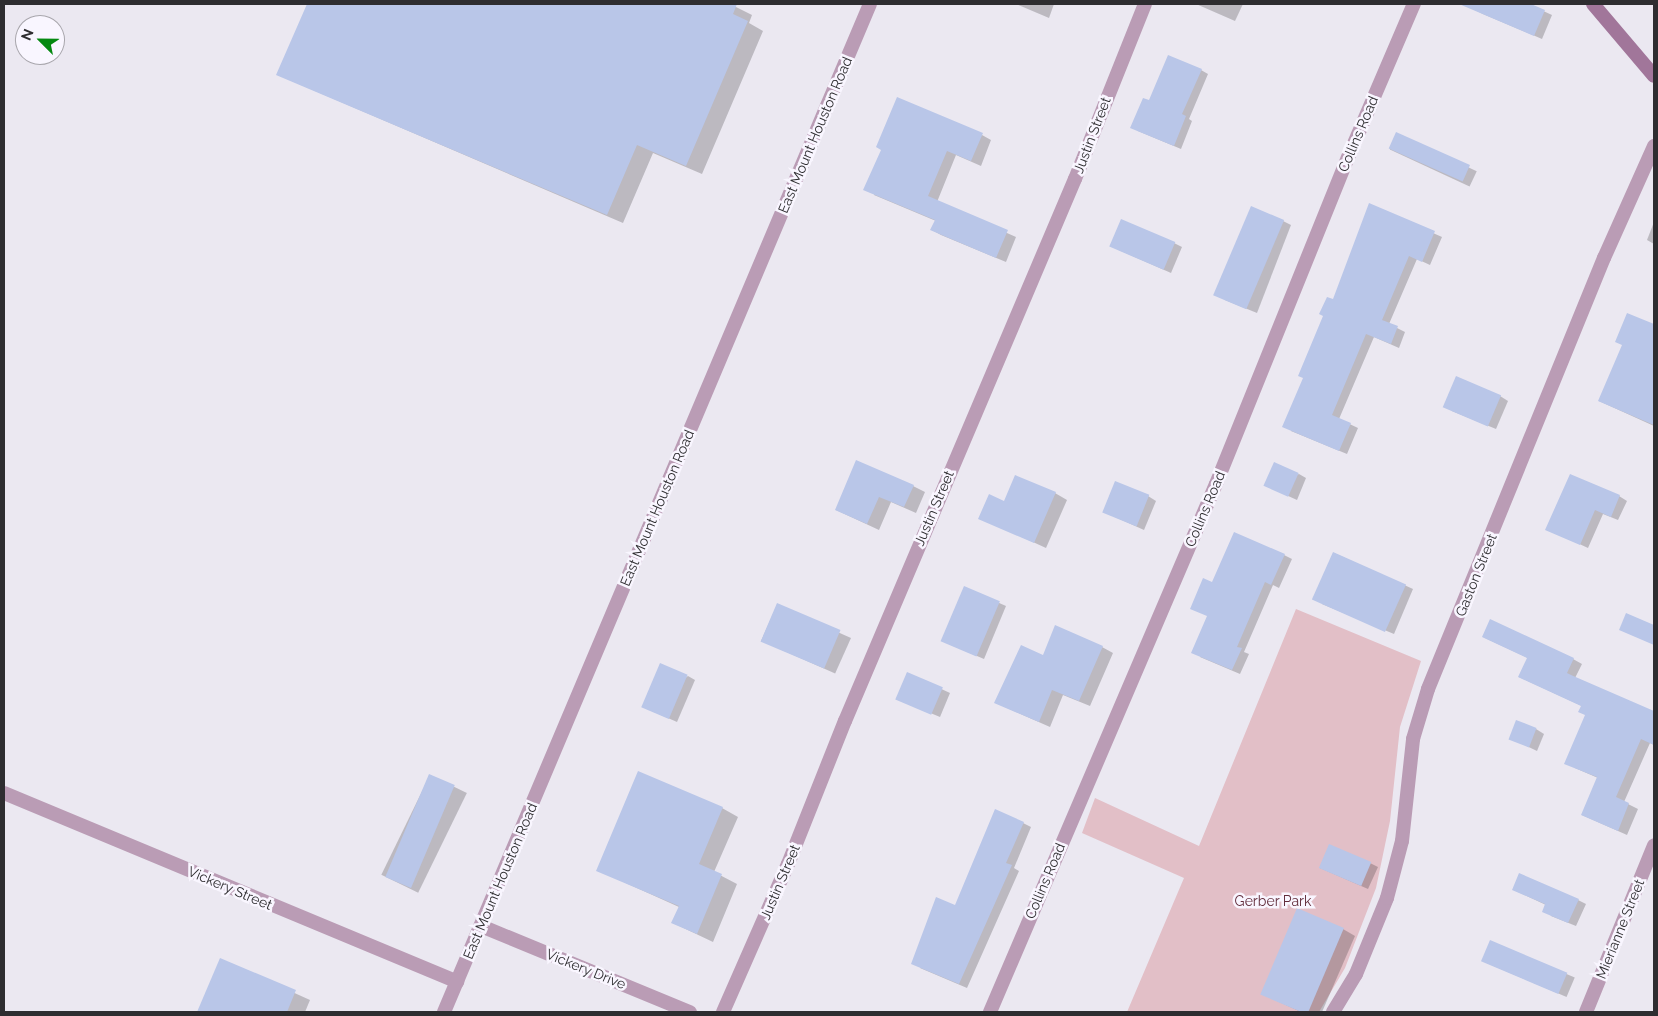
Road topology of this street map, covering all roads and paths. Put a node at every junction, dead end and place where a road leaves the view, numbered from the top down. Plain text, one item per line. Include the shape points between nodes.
1 (870, 4) edge
2 (1146, 4) edge
3 (1414, 4) edge
4 (1593, 4) edge
5 (1654, 76) edge
6 (1654, 146) edge
7 (4, 793) edge
8 (1654, 845) edge
9 (481, 926) junction
10 (457, 982) junction
11 (444, 1012) edge
12 (690, 1012) edge
13 (723, 1012) edge
14 (990, 1012) edge
15 (1333, 1012) edge
16 (1586, 1012) edge

1 - 9 street, East Mount Houston Road
2 - 13 street, Justin Street via 788,864
3 - 14 street, Collins Road via 1350,152 1216,484
4 - 5 main road
6 - 15 street, Gaston Street via 1604,258 1428,689 1413,739 1402,841 1388,898 1356,974
7 - 10 street, Vickery Street
8 - 16 street, Mierianne Street
9 - 10 street, East Mount Houston Road
9 - 12 street, Vickery Drive
10 - 11 street, East Mount Houston Road

